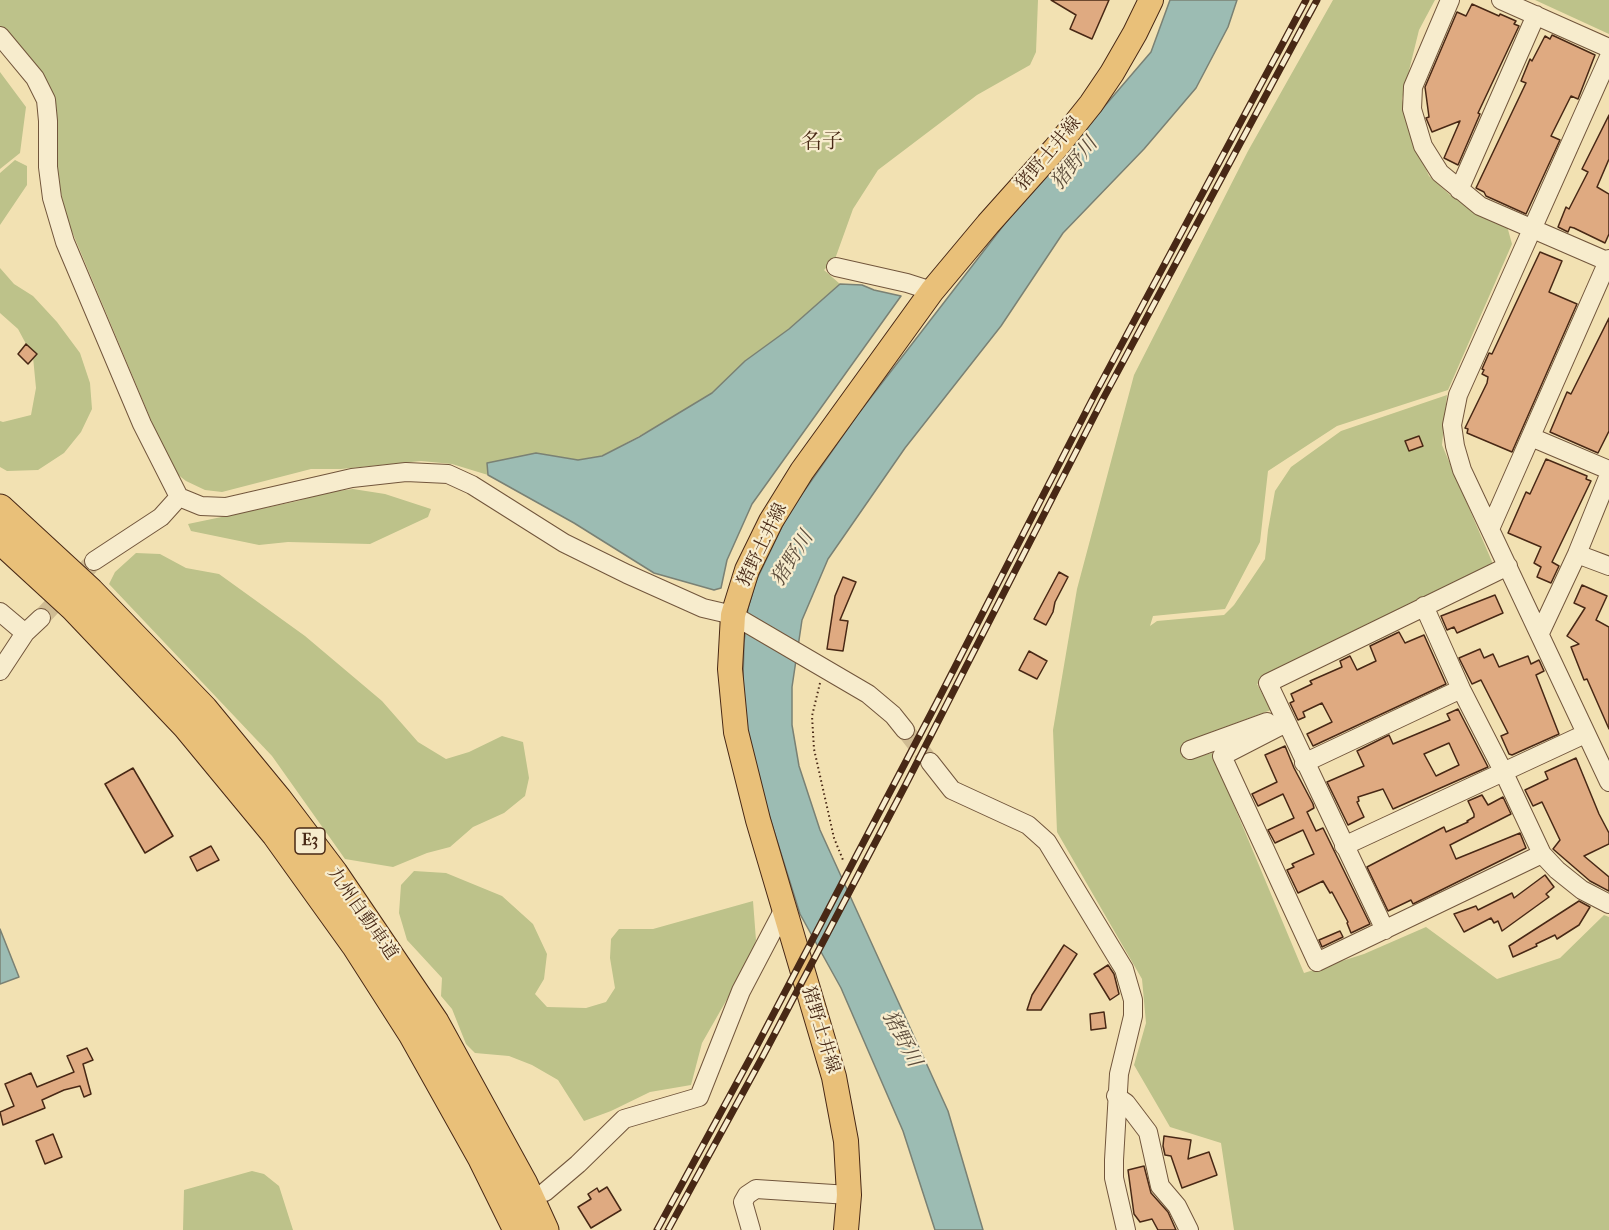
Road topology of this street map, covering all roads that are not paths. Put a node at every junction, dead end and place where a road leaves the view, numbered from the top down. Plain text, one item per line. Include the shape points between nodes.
1 (1151, 0) edge
2 (1450, 0) edge
3 (1501, 0) edge
4 (1536, 15) junction
5 (0, 36) edge
6 (1609, 48) edge
7 (1609, 57) edge
8 (1459, 190) junction
9 (1531, 229) junction
10 (1609, 261) edge
11 (836, 267) dead end
12 (932, 291) junction
13 (1532, 437) junction
14 (1609, 473) edge
15 (179, 497) junction
16 (0, 508) edge
17 (1490, 529) junction
18 (0, 540) edge
19 (1577, 554) junction
20 (94, 561) tunnel mouth
21 (1508, 566) junction
22 (1609, 566) edge
23 (1424, 606) junction
24 (0, 612) edge
25 (41, 618) tunnel mouth
26 (741, 620) junction
27 (25, 633) junction
28 (1540, 633) junction
29 (0, 671) edge
30 (1461, 689) junction
31 (1284, 719) junction
32 (905, 730) tunnel mouth
33 (1586, 734) junction
34 (1190, 750) dead end
35 (930, 762) tunnel mouth
36 (1304, 763) junction
37 (1504, 773) junction
38 (1609, 782) edge
39 (1344, 846) junction
40 (1542, 854) junction
41 (1609, 904) edge
42 (784, 909) junction
43 (1385, 930) junction
44 (1116, 1096) junction
45 (545, 1192) dead end
46 (849, 1195) junction
47 (517, 1230) edge
48 (545, 1230) edge
49 (751, 1230) edge
50 (846, 1230) edge
51 (1126, 1230) edge
52 (1189, 1230) edge

1 - 12 main road, 猪野土井線 via 1130,43 1091,104
2 - 8 street via 1413,87 1412,109 1423,146 1440,173
3 - 4 street
4 - 6 street
4 - 8 street
5 - 15 street via 35,78 46,100 52,198 65,242 142,424
7 - 9 street
8 - 9 street via 1480,206
9 - 10 street
9 - 17 street via 1458,395 1452,424 1462,470
10 - 13 street
11 - 12 street
12 - 26 main road, 猪野土井線 via 834,425 771,521 747,570
13 - 14 street
13 - 17 street
14 - 19 street
15 - 20 street via 161,517
15 - 26 street via 201,506 226,507 352,478 406,472 448,474 564,543 703,608
16 - 48 highway, 九州自動車道 / E3 via 90,591 204,709 334,873 435,1022
17 - 21 street
18 - 47 highway, 九州自動車道 / E3 via 73,607 178,718 276,835 355,945 412,1034
19 - 22 street
19 - 28 street
21 - 23 street
21 - 28 street
23 - 30 street
23 - 31 street via 1268,683
24 - 27 street
25 - 27 street
26 - 32 street via 868,694
26 - 42 main road, 猪野土井線 via 730,669 736,732
27 - 29 street
28 - 33 street
30 - 36 street
30 - 37 street
31 - 34 street
31 - 36 street
31 - 43 street via 1222,756 1317,962
33 - 37 street
33 - 38 street
35 - 44 street via 952,790 1029,825 1047,842 1124,969 1133,1000 1133,1016
36 - 39 street
37 - 39 street
37 - 40 street
39 - 43 street
40 - 41 street via 1582,890
40 - 43 street
42 - 45 street via 741,991 699,1096 624,1119
42 - 46 main road, 猪野土井線 via 834,1077 846,1141
44 - 51 street via 1114,1178
44 - 52 street via 1148,1132 1160,1186 1177,1206
46 - 49 street via 756,1189 743,1202
46 - 50 main road, 猪野土井線

